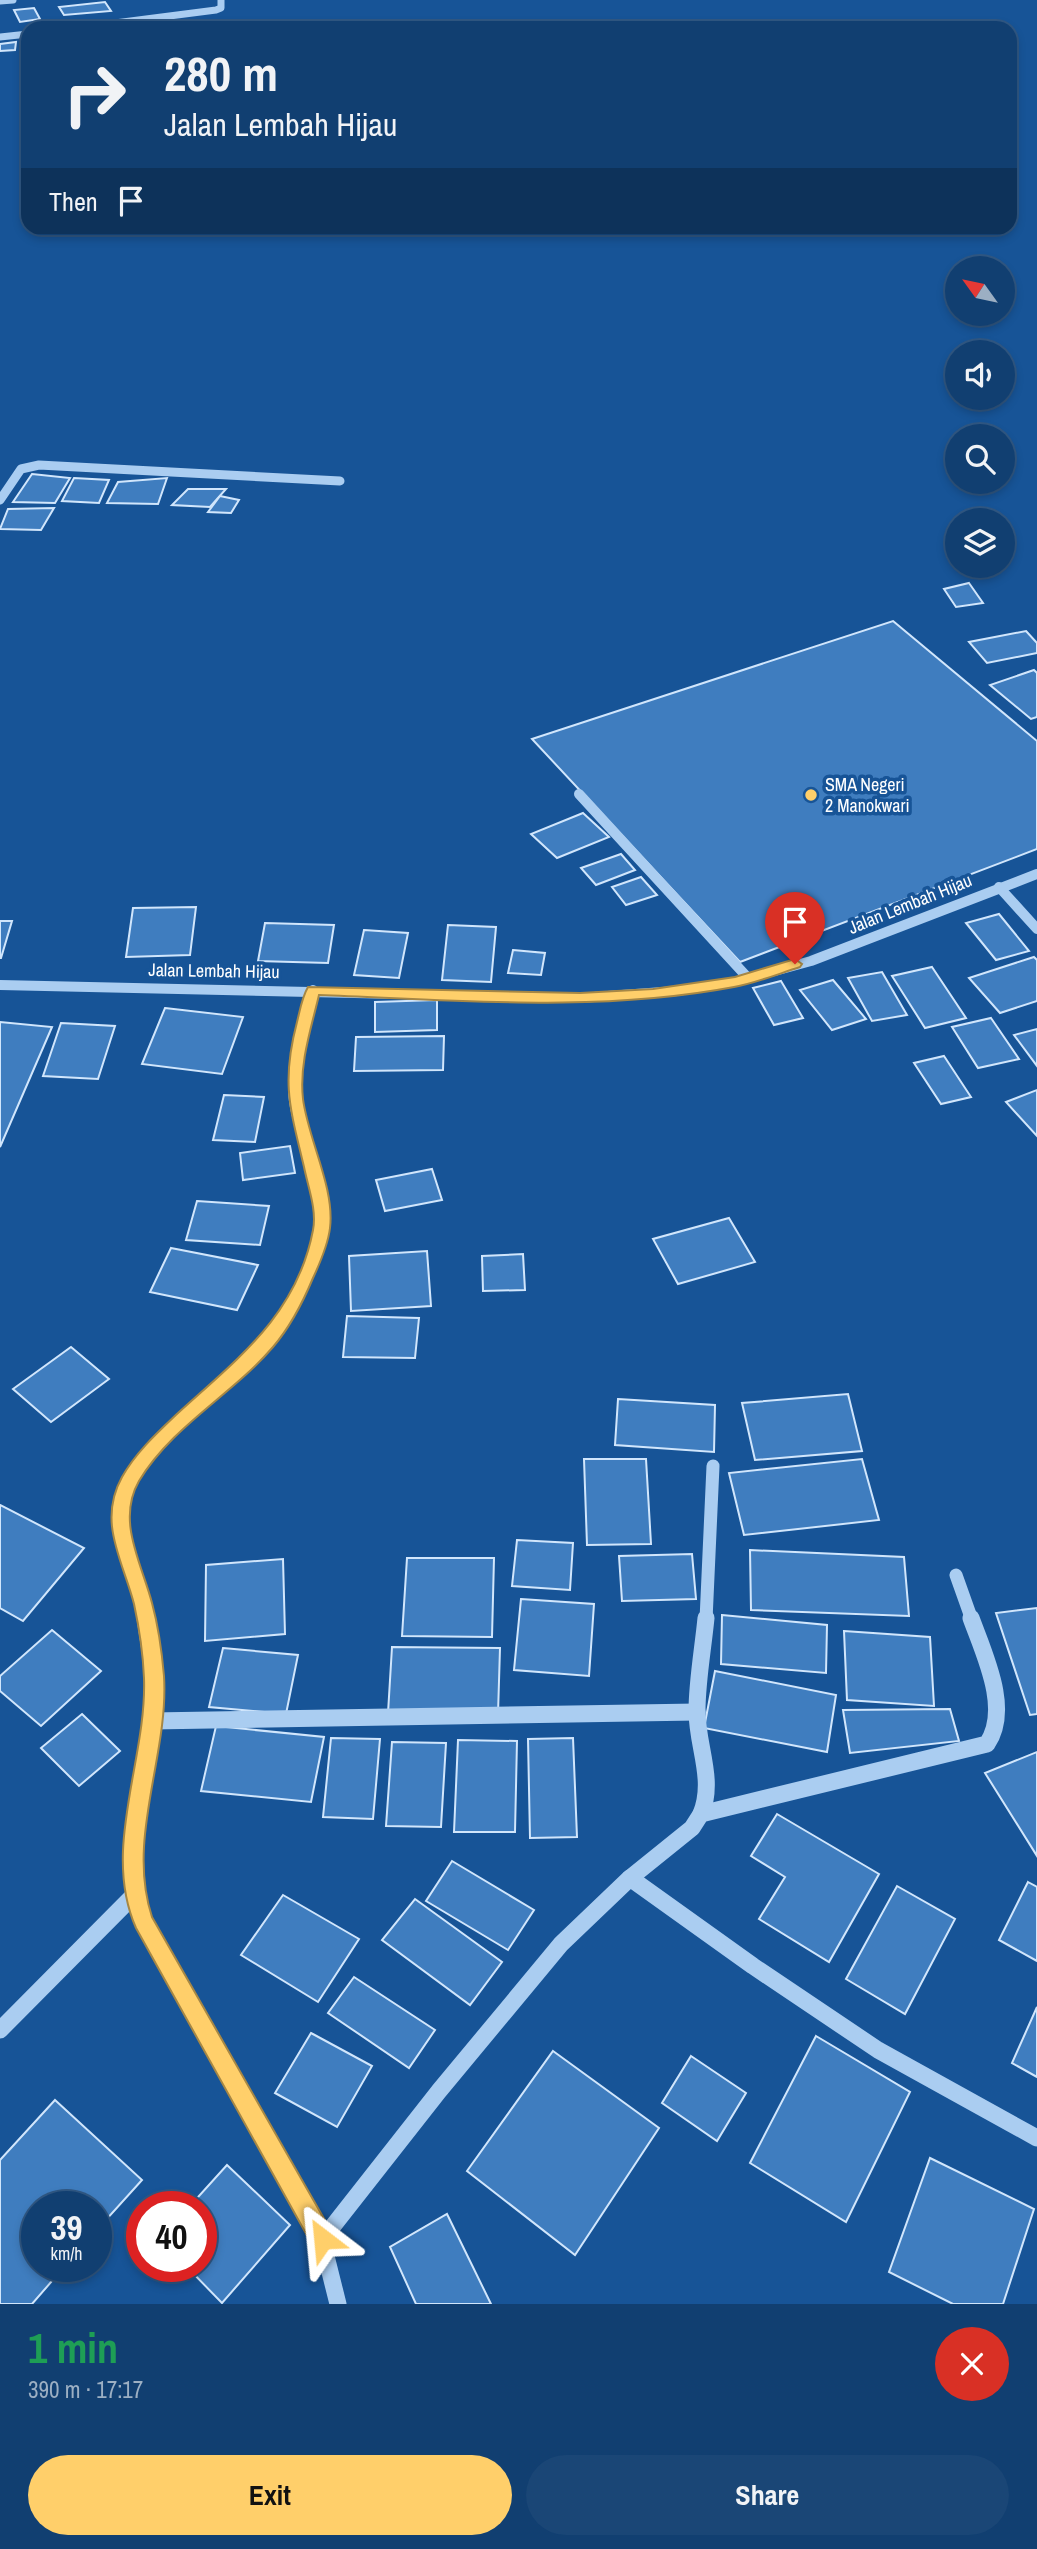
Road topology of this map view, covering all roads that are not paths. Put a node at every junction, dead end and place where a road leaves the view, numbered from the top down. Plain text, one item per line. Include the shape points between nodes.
1 (13, 0) edge
2 (221, 0) edge
3 (0, 1) edge
4 (130, 21) edge
5 (21, 35) edge
6 (0, 37) edge
7 (340, 481) dead end
8 (0, 500) edge
9 (579, 794) dead end
10 (1037, 874) edge
11 (999, 887) junction
12 (1037, 929) edge
13 (742, 980) junction
14 (0, 985) edge
15 (313, 990) junction
16 (713, 1466) dead end
17 (956, 1575) dead end
18 (697, 1712) junction
19 (152, 1721) junction
20 (701, 1814) junction
21 (630, 1878) junction
22 (134, 1895) junction
23 (0, 2030) edge
24 (1037, 2138) edge
25 (323, 2239) junction
26 (338, 2304) edge

1 - 3 street
2 - 4 street via 221,9
5 - 6 street
7 - 8 street via 39,465 21,469
9 - 13 street
10 - 11 street, Jalan Lembah Hijau
11 - 12 street
11 - 13 street, Jalan Lembah Hijau via 842,950
13 - 15 street, Jalan Lembah Hijau via 653,994 580,998
14 - 15 street, Jalan Lembah Hijau
15 - 19 street via 296,1056 295,1098 322,1228 311,1264 294,1304 267,1342 148,1455 129,1481 121,1511 123,1544 143,1604 154,1676
16 - 18 street via 709,1592
17 - 20 street via 995,1695 998,1717 987,1744
18 - 19 street
18 - 20 street via 707,1777 707,1799
19 - 22 street via 133,1851
20 - 21 street via 692,1828
21 - 24 street via 878,2050
21 - 25 street via 561,1944
22 - 23 street
22 - 25 street via 143,1921
25 - 26 street

